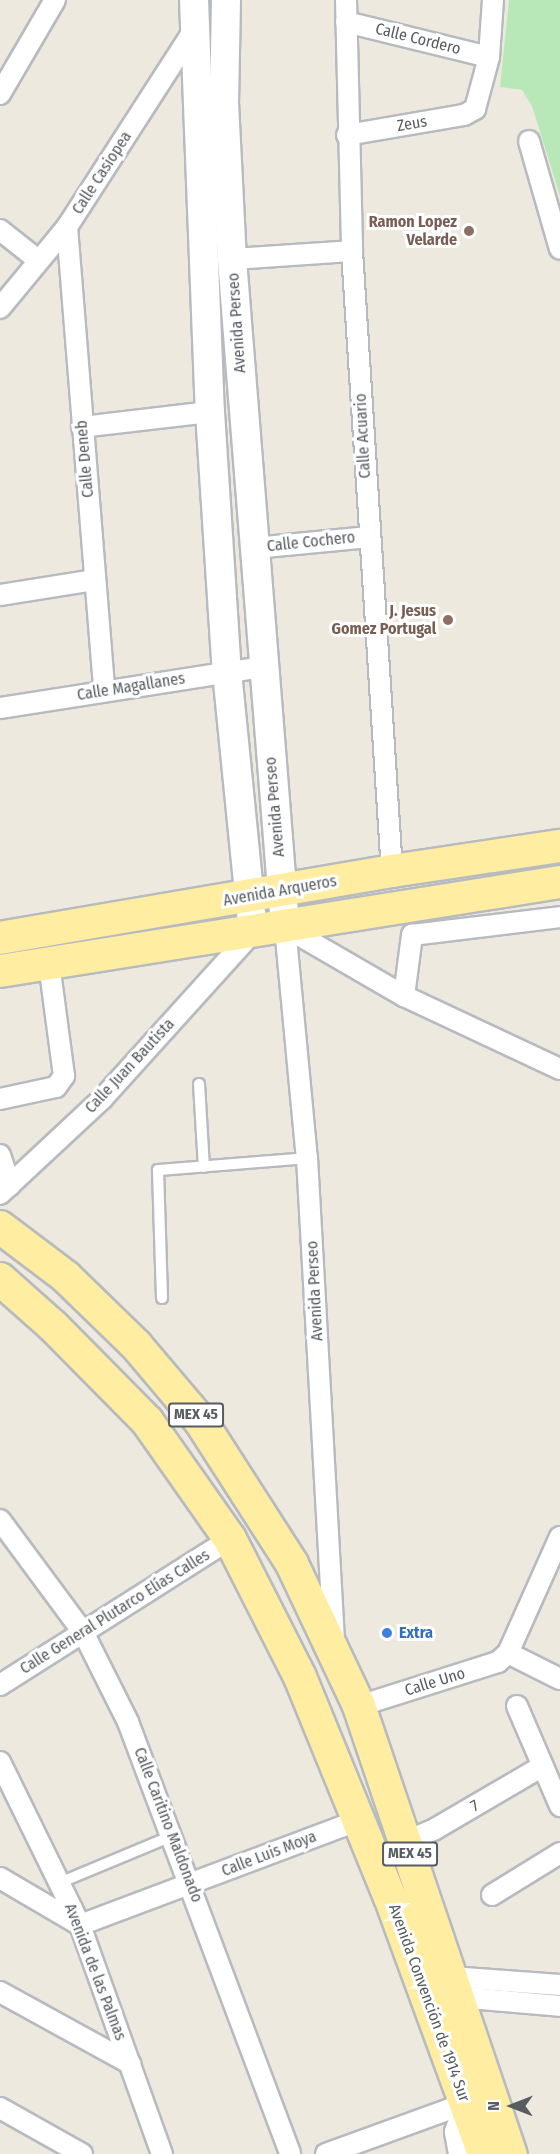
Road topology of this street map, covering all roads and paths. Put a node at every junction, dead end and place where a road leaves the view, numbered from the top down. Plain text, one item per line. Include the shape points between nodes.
1 (55, 0) edge
2 (226, 0) edge
3 (346, 0) edge
4 (493, 0) edge
5 (193, 1) edge
6 (346, 22) junction
7 (194, 30) junction
8 (489, 57) junction
9 (0, 94) edge
10 (346, 135) junction
11 (529, 141) dead end
12 (68, 227) junction
13 (0, 230) edge
14 (560, 249) edge
15 (352, 251) junction
16 (232, 259) junction
17 (38, 260) junction
18 (0, 308) edge
19 (210, 412) junction
20 (82, 427) junction
21 (369, 537) junction
22 (254, 548) junction
23 (95, 580) junction
24 (0, 595) edge
25 (263, 667) junction
26 (227, 672) junction
27 (104, 690) junction
28 (0, 708) edge
29 (560, 846) edge
30 (392, 871) junction
31 (560, 882) edge
32 (282, 891) junction
33 (250, 896) junction
34 (560, 918) edge
35 (285, 927) junction
36 (253, 932) junction
37 (0, 938) edge
38 (49, 963) junction
39 (0, 971) edge
40 (404, 996) junction
41 (560, 1069) edge
42 (200, 1084) dead end
43 (0, 1099) edge
44 (0, 1155) edge
45 (308, 1158) junction
46 (204, 1167) junction
47 (5, 1190) edge
48 (0, 1227) edge
49 (0, 1280) edge
50 (162, 1298) dead end
51 (0, 1520) edge
52 (560, 1537) edge
53 (230, 1539) junction
54 (84, 1632) junction
55 (334, 1650) junction
56 (508, 1653) junction
57 (560, 1679) edge
58 (0, 1685) edge
59 (359, 1706) junction
60 (517, 1706) dead end
61 (0, 1762) edge
62 (543, 1767) junction
63 (560, 1806) edge
64 (357, 1821) junction
65 (172, 1836) junction
66 (406, 1841) junction
67 (560, 1853) edge
68 (0, 1878) edge
69 (59, 1883) junction
70 (191, 1883) junction
71 (492, 1895) dead end
72 (80, 1925) junction
73 (560, 1985) edge
74 (454, 1987) junction
75 (0, 1992) edge
76 (560, 2006) edge
77 (131, 2064) junction
78 (467, 2106) junction
79 (0, 2108) edge
80 (82, 2154) edge
81 (162, 2154) edge
82 (290, 2154) edge
83 (326, 2154) edge
84 (463, 2154) edge
85 (484, 2154) edge
86 (511, 2154) edge

1 - 9 street
2 - 16 main road, Avenida Perseo via 224,103
3 - 6 street, Calle Acuario
4 - 8 street
5 - 7 main road, Avenida Perseo
6 - 8 street, Calle Cordero
6 - 10 street, Calle Acuario
7 - 12 street, Calle Casiopea
7 - 19 main road, Avenida Perseo
8 - 10 street, Zeus via 475,109 464,115
10 - 15 street, Calle Acuario
11 - 14 street
12 - 17 street, Calle Casiopea
12 - 20 street, Calle Deneb
13 - 17 street
15 - 16 street
15 - 21 street, Calle Acuario
16 - 22 main road, Avenida Perseo
17 - 18 street, Calle Casiopea
19 - 20 street
19 - 26 main road, Avenida Perseo
20 - 23 street, Calle Deneb
21 - 22 street, Calle Cochero
21 - 30 street, Calle Acuario
22 - 25 main road, Avenida Perseo
23 - 24 street
23 - 27 street, Calle Deneb
25 - 26 street, Calle Magallanes
25 - 32 main road, Avenida Perseo
26 - 27 street, Calle Magallanes
26 - 33 main road, Avenida Perseo
27 - 28 street, Calle Magallanes
29 - 30 main road, Avenida Arqueros
30 - 32 main road, Avenida Arqueros
31 - 35 main road
32 - 33 main road, Avenida Arqueros
32 - 35 main road, Avenida Perseo
33 - 36 main road, Avenida Perseo
33 - 37 main road, Avenida Arqueros
34 - 40 street via 412,935
35 - 36 main road
35 - 40 street
35 - 45 street, Avenida Perseo
36 - 38 main road
36 - 47 street, Calle Juan Bautista via 103,1098
38 - 39 main road
38 - 43 street via 64,1076 56,1087
40 - 41 street
42 - 46 lane
44 - 47 street
45 - 46 lane
45 - 55 street, Avenida Perseo
46 - 50 lane via 158,1170
48 - 55 main road, MEX 45 via 66,1277 136,1345 201,1422 292,1564
49 - 53 main road, MEX 45 via 53,1326 147,1421
51 - 54 street, Calle Caritino Maldonado
52 - 56 street
53 - 54 street, Calle General Plutarco Elías Calles
53 - 64 main road, MEX 45 via 300,1677
54 - 58 street, Calle General Plutarco Elías Calles
54 - 65 street, Calle Caritino Maldonado via 128,1722
55 - 59 main road, MEX 45
56 - 57 street
56 - 59 street, Calle Uno via 498,1662
59 - 66 main road, MEX 45
60 - 62 street
61 - 69 street, Avenida de las Palmas
62 - 63 street
62 - 66 street, 7 via 435,1829
64 - 70 street, Calle Luis Moya
64 - 78 main road, Avenida Convención de 1914 Sur / MEX 45 via 390,1897
65 - 69 lane
65 - 70 street, Calle Caritino Maldonado
66 - 74 main road, MEX 45
67 - 71 street
68 - 72 street
69 - 72 street, Avenida de las Palmas
70 - 72 street, Calle Luis Moya
70 - 82 street, Calle Caritino Maldonado
72 - 77 street, Avenida de las Palmas
73 - 74 street
74 - 76 street
74 - 86 main road, Avenida Convención de 1914 Sur / MEX 45
75 - 77 street
77 - 81 street, Avenida de las Palmas
78 - 83 street
78 - 84 main road, Avenida Convención de 1914 Sur via 459,2132
78 - 85 main road, Avenida Convención de 1914 Sur / MEX 45
79 - 80 street

